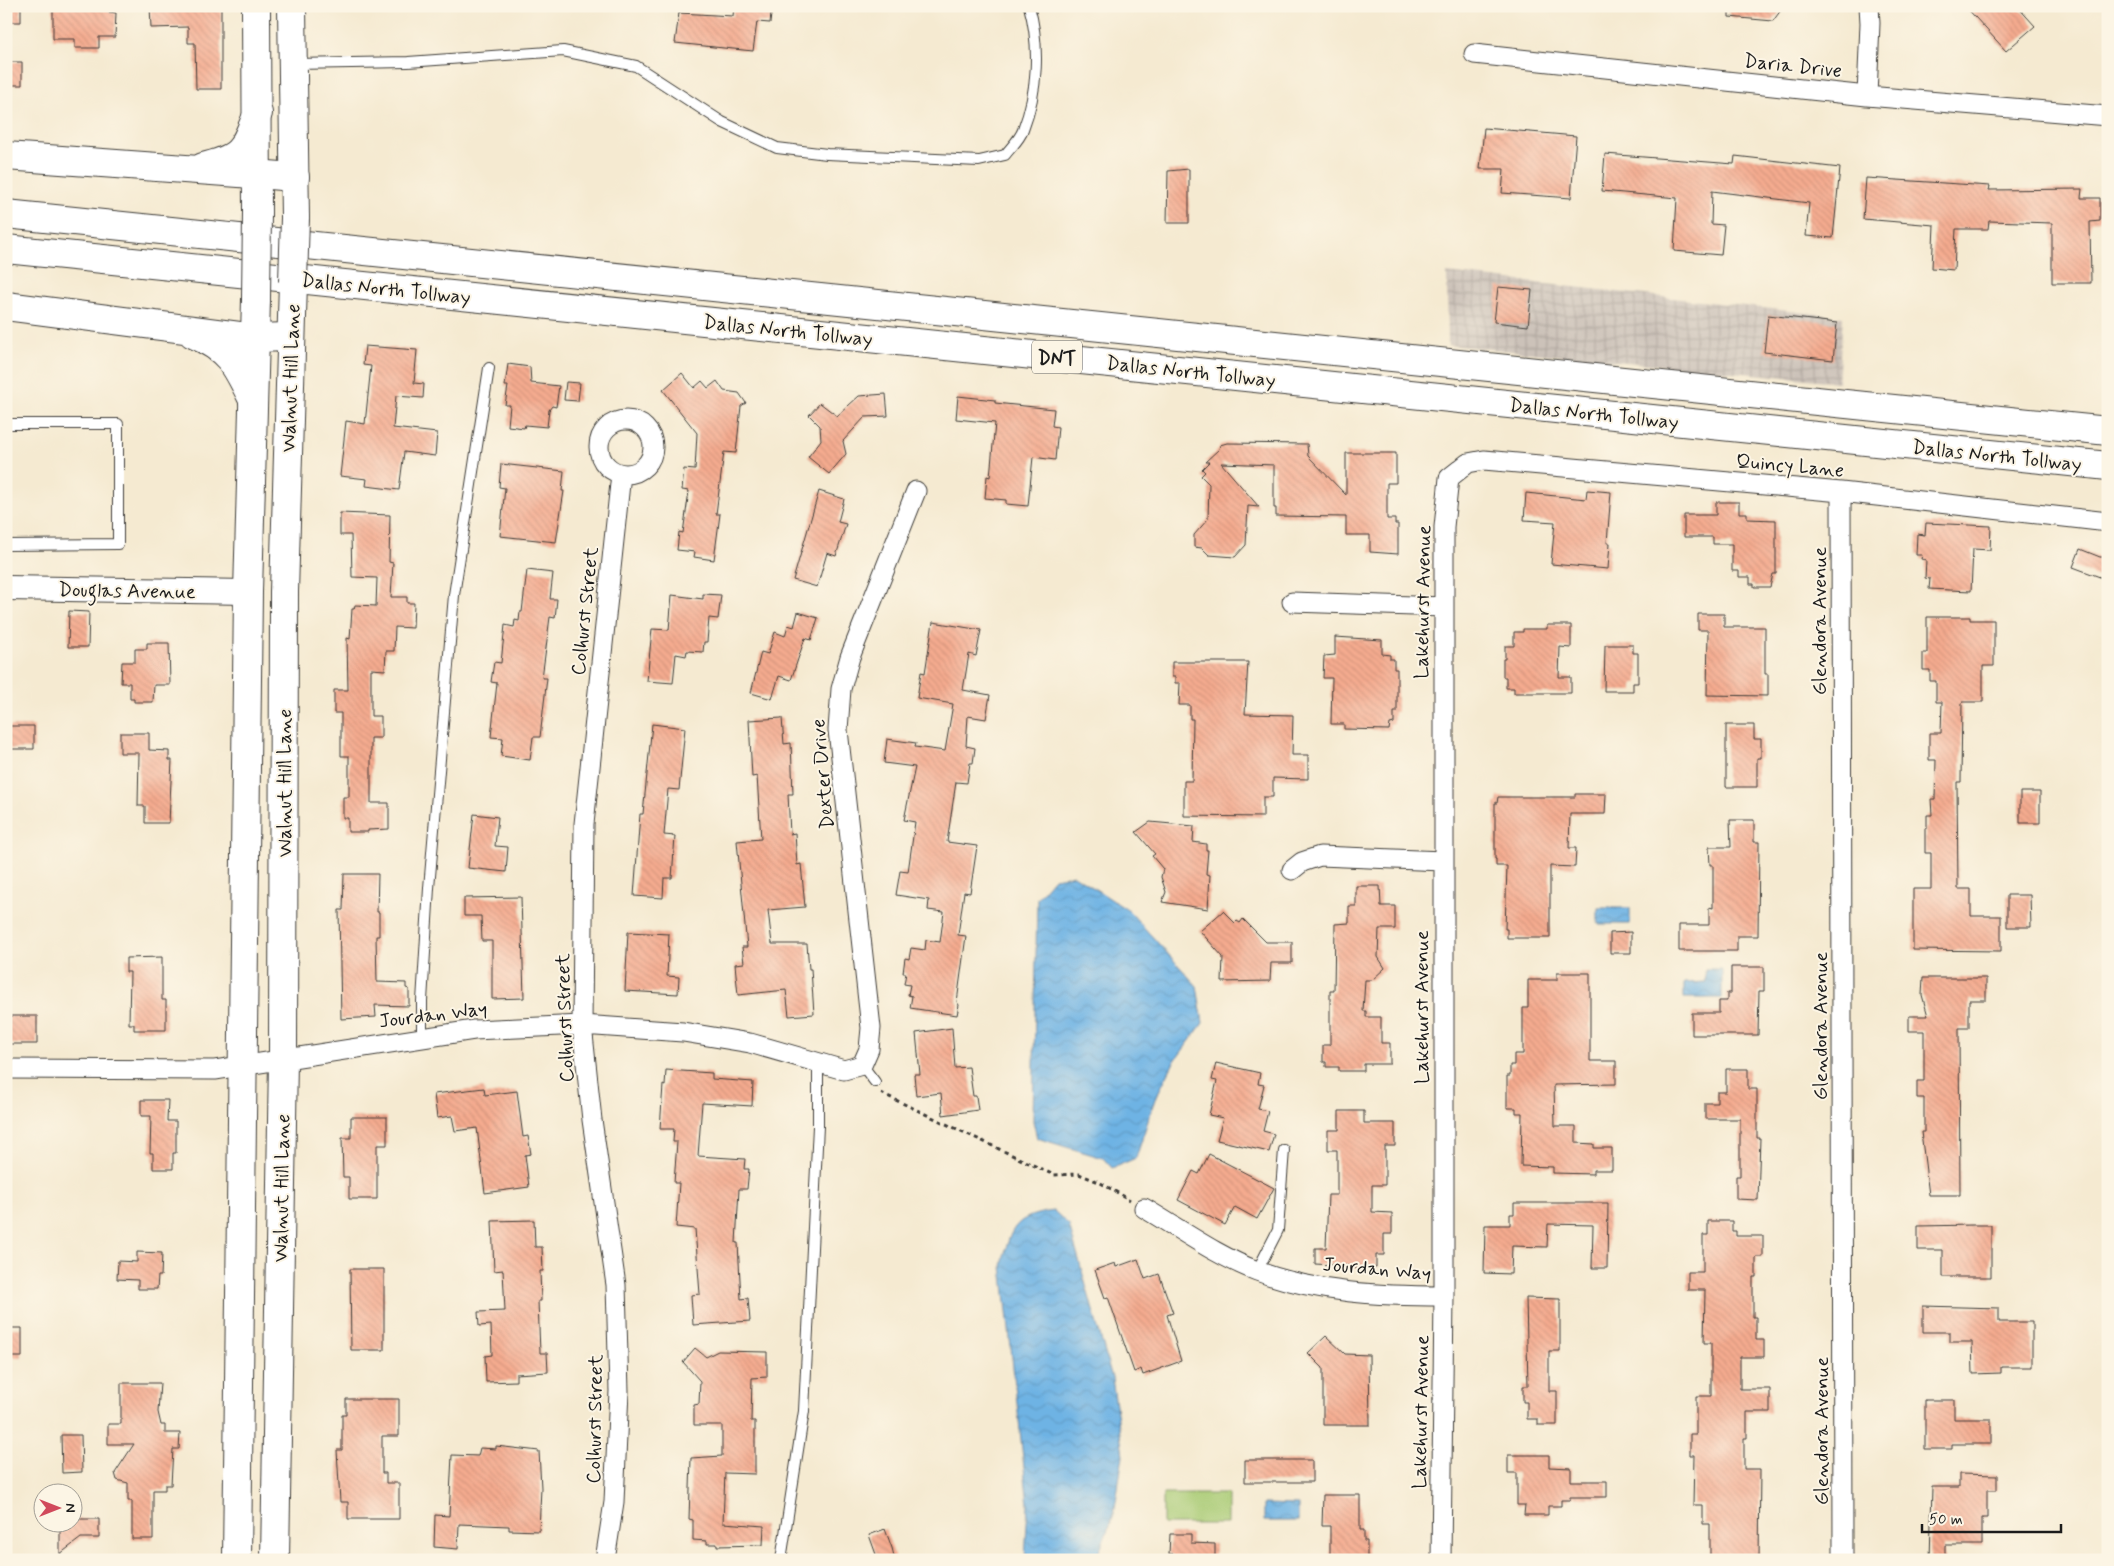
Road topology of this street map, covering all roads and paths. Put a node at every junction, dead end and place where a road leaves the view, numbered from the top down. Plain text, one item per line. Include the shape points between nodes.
1 (256, 6) edge
2 (292, 6) edge
3 (1029, 6) edge
4 (1869, 6) edge
5 (1474, 54) dead end
6 (293, 64) junction
7 (1867, 96) junction
8 (258, 113) junction
9 (2108, 116) edge
10 (6, 156) edge
11 (189, 170) junction
12 (258, 174) junction
13 (295, 177) junction
14 (6, 214) edge
15 (6, 249) edge
16 (6, 306) edge
17 (182, 329) junction
18 (290, 337) junction
19 (255, 338) junction
20 (489, 368) dead end
21 (253, 400) junction
22 (6, 424) edge
23 (2108, 431) edge
24 (1468, 463) joint
25 (2108, 466) edge
26 (620, 474) dead end
27 (916, 491) dead end
28 (1841, 492) junction
29 (2108, 522) edge
30 (6, 545) edge
31 (6, 588) edge
32 (248, 592) junction
33 (284, 592) junction
34 (1292, 602) dead end
35 (1444, 607) junction
36 (1443, 861) junction
37 (1292, 870) dead end
38 (582, 1025) junction
39 (422, 1036) junction
40 (283, 1059) junction
41 (818, 1062) junction
42 (862, 1065) junction
43 (244, 1066) junction
44 (6, 1069) edge
45 (875, 1082) joint
46 (1284, 1150) dead end
47 (1118, 1193) dead end
48 (1144, 1208) dead end
49 (1257, 1271) junction
50 (1444, 1296) junction
51 (237, 1560) edge
52 (275, 1560) edge
53 (606, 1560) edge
54 (781, 1560) edge
55 (1441, 1560) edge
56 (1844, 1560) edge

1 - 8 main road, Walnut Hill Lane
2 - 6 main road, Walnut Hill Lane
3 - 6 lane via 1036,30 1034,85 1023,131 1005,155 979,161 827,154 777,148 722,122 636,66 564,51 408,62
4 - 7 street
5 - 7 street, Daria Drive
6 - 13 main road, Walnut Hill Lane
7 - 9 street, Daria Drive
8 - 11 main road via 244,148 228,161
8 - 12 main road, Walnut Hill Lane
10 - 11 main road
11 - 12 main road
12 - 13 main road
12 - 19 main road, Walnut Hill Lane, bridge
13 - 18 main road, Walnut Hill Lane, bridge
14 - 23 main road, Dallas North Tollway / DNT
15 - 25 main road, Dallas North Tollway / DNT
16 - 17 main road
17 - 19 main road
17 - 21 main road via 211,342 233,360
18 - 19 main road
18 - 33 main road, Walnut Hill Lane
19 - 21 main road, Walnut Hill Lane
20 - 39 lane via 454,595 429,888
21 - 32 main road, Walnut Hill Lane
22 - 30 lane via 118,424 118,544
24 - 28 street, Quincy Lane via 1484,460
24 - 35 street, Lakehurst Avenue via 1450,478 1444,527
26 - 38 street, Colhurst Street via 584,824
27 - 42 street, Dexter Drive via 850,656 841,689 838,730 871,1028 870,1049
28 - 29 street, Quincy Lane
28 - 56 street, Glendora Avenue
31 - 32 street, Douglas Avenue
32 - 33 main road
32 - 43 main road, Walnut Hill Lane
33 - 40 main road, Walnut Hill Lane
34 - 35 street
35 - 36 street, Lakehurst Avenue
36 - 37 street via 1320,856 1302,862
36 - 50 street, Lakehurst Avenue
38 - 39 street, Jourdan Way
38 - 41 street, Jourdan Way via 684,1032 741,1041
38 - 53 street, Colhurst Street via 616,1285 619,1391 614,1502
39 - 40 street, Jourdan Way
40 - 43 street, Jourdan Way
40 - 52 main road, Walnut Hill Lane
41 - 42 street, Jourdan Way via 844,1070
41 - 54 lane via 818,1126 804,1411
42 - 45 lane
43 - 44 street, Jourdan Way via 215,1070
43 - 51 main road, Walnut Hill Lane
45 - 47 path via 874,1090 1054,1175 1079,1174
46 - 49 lane via 1278,1230
48 - 49 street, Jourdan Way
49 - 50 street, Jourdan Way via 1334,1291
50 - 55 street, Lakehurst Avenue

